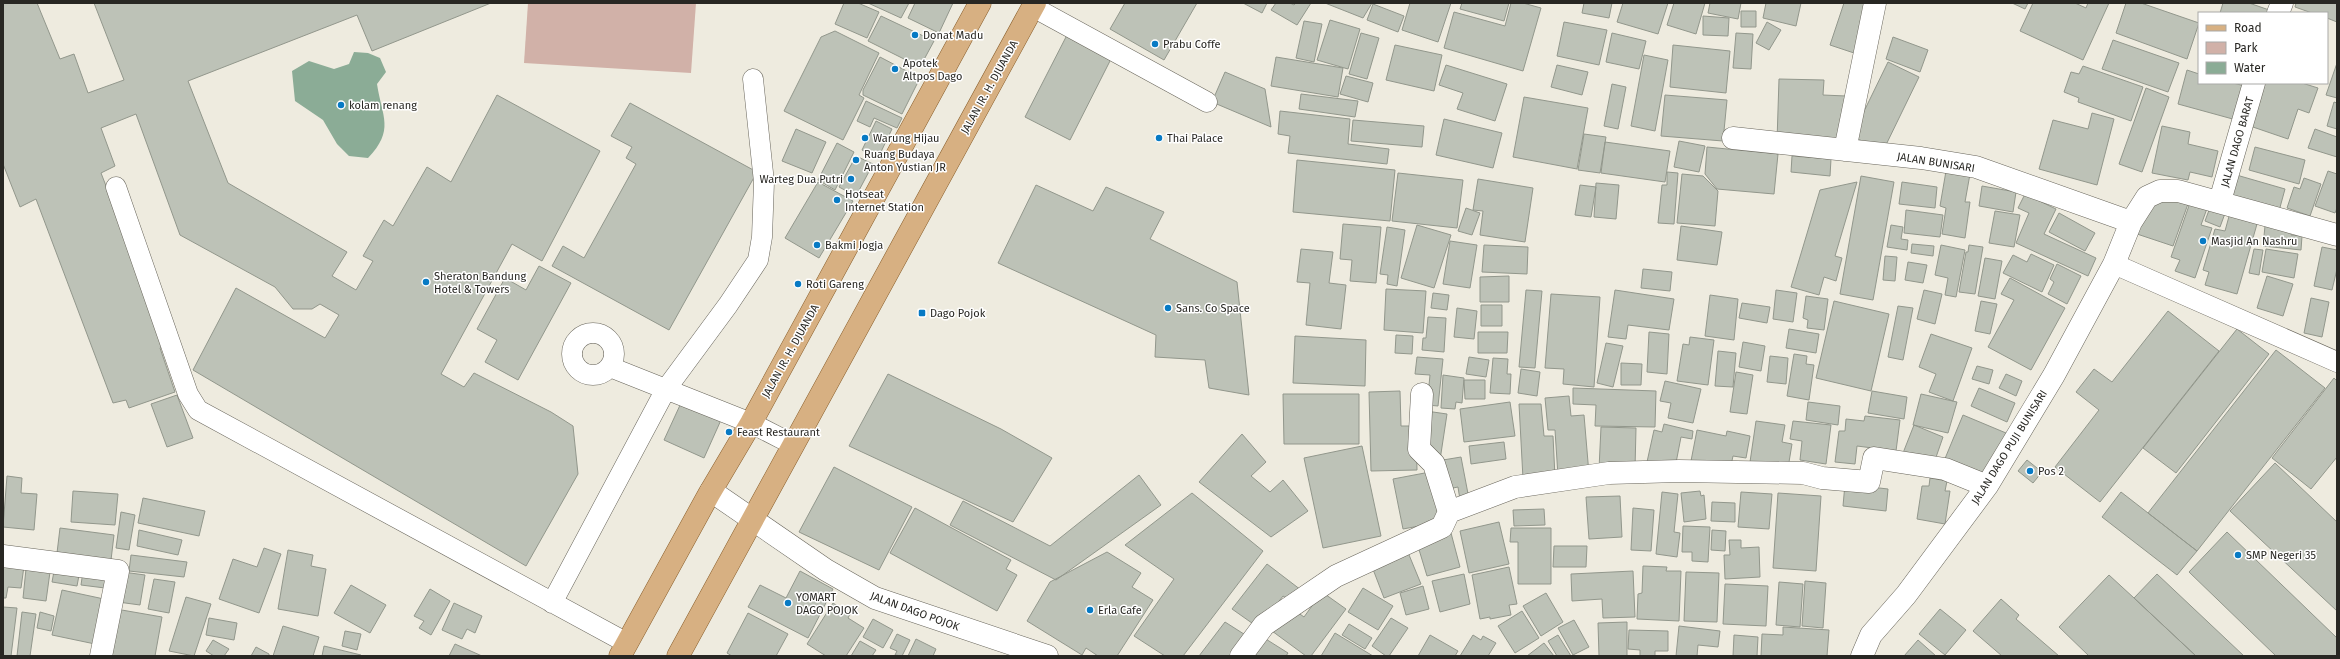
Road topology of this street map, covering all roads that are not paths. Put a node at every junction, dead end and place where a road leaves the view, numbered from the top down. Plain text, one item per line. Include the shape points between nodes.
1 (980, 3) edge
2 (1875, 3) edge
3 (1034, 5) edge
4 (753, 79) dead end
5 (2254, 84) edge
6 (1207, 102) dead end
7 (1732, 138) dead end
8 (1845, 150) junction
9 (116, 187) dead end
10 (2220, 201) junction
11 (2131, 222) junction
12 (2337, 235) edge
13 (2114, 264) junction
14 (2337, 362) edge
15 (610, 367) dead end
16 (666, 389) junction
17 (1422, 394) dead end
18 (751, 423) junction
19 (794, 445) junction
20 (1987, 486) junction
21 (711, 491) junction
22 (1449, 512) junction
23 (753, 520) junction
24 (3, 556) edge
25 (552, 603) junction
26 (624, 650) edge
27 (101, 656) edge
28 (678, 656) edge
29 (1047, 656) edge
30 (1241, 656) edge
31 (1862, 656) edge

1 - 18 main road, JALAN IR. H. DJUANDA
2 - 8 street
3 - 6 lane
3 - 19 main road, JALAN IR. H. DJUANDA
4 - 16 lane via 764,182 762,237 758,260
5 - 10 street, JALAN DAGO BARAT
7 - 8 street, JALAN BUNISARI
8 - 11 street, JALAN BUNISARI via 1976,167
9 - 25 lane via 188,394 198,410
10 - 11 street, JALAN DAGO PUJI BUNISARI via 2178,191 2160,191 2147,197
10 - 12 street, JALAN DAGO PUJI BUNISARI
11 - 13 street, JALAN DAGO PUJI BUNISARI
13 - 14 lane
13 - 20 street, JALAN DAGO PUJI BUNISARI via 2054,376
15 - 16 lane
16 - 18 lane
16 - 25 lane
17 - 22 street via 1419,449 1434,464
18 - 19 lane
18 - 21 main road, JALAN IR. H. DJUANDA
19 - 23 main road, JALAN IR. H. DJUANDA
20 - 22 street via 1945,470 1874,458 1870,482 1822,478 1803,473 1609,473 1515,487
20 - 31 street, JALAN DAGO PUJI BUNISARI via 1906,595 1871,635
21 - 23 street, JALAN DAGO POJOK
21 - 26 main road, JALAN IR. H. DJUANDA
22 - 30 street via 1442,527 1336,576 1264,625
23 - 28 main road, JALAN IR. H. DJUANDA
23 - 29 street, JALAN DAGO POJOK via 826,570 875,598
24 - 27 street via 118,571
25 - 26 lane

